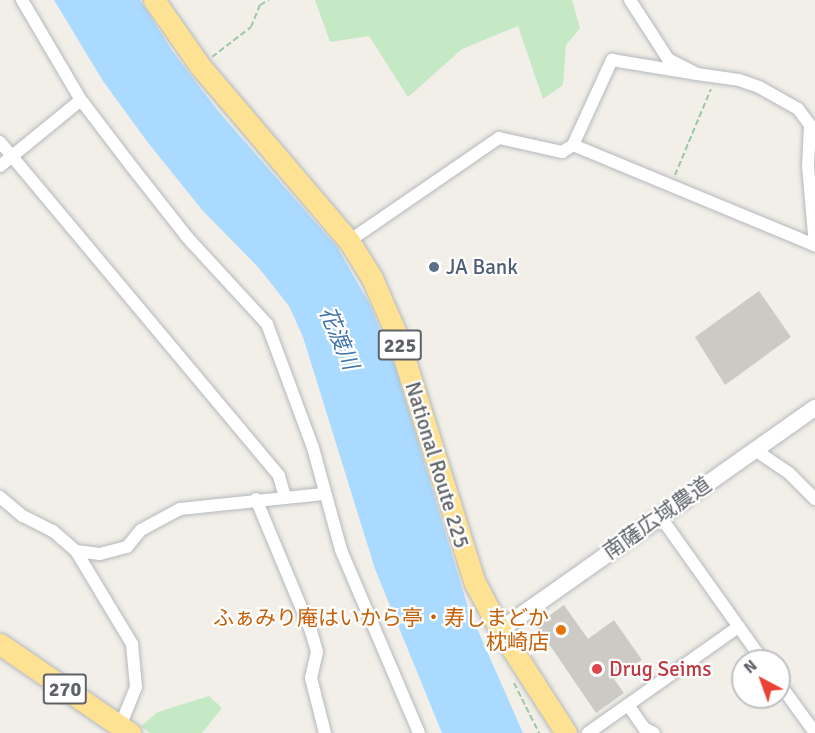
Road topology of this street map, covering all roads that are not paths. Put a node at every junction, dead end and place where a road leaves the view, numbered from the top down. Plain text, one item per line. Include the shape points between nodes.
1 (22, 0) edge
2 (154, 0) edge
3 (630, 0) edge
4 (697, 74) junction
5 (81, 100) junction
6 (0, 142) edge
7 (573, 145) junction
8 (12, 156) junction
9 (0, 166) edge
10 (349, 241) junction
11 (814, 246) edge
12 (815, 408) edge
13 (755, 450) junction
14 (323, 494) junction
15 (0, 497) edge
16 (285, 497) junction
17 (256, 499) junction
18 (815, 499) edge
19 (660, 516) junction
20 (75, 551) junction
21 (738, 627) junction
22 (500, 630) junction
23 (0, 644) edge
24 (754, 649) edge
25 (791, 700) edge
26 (628, 705) junction
27 (123, 730) edge
28 (325, 733) edge
29 (419, 733) edge
30 (566, 733) edge
31 (588, 733) edge
32 (654, 733) edge
33 (815, 733) edge

1 - 5 street
2 - 10 highway, National Route 225 / 225 via 200,66
3 - 4 street via 668,59
4 - 7 street via 612,60
4 - 11 street via 739,80 780,96 798,109 810,125 807,166
5 - 8 street
5 - 14 street via 187,237 267,324 313,448
6 - 8 street
7 - 10 street via 562,152 499,138
7 - 11 street
8 - 9 street
8 - 16 street via 279,476
10 - 22 highway, National Route 225 / 225 via 386,306 467,560
12 - 13 street, 南薩広域農道
13 - 18 street via 789,473
13 - 19 street, 南薩広域農道
14 - 16 street
14 - 29 street via 368,621
15 - 20 street via 23,516 53,531
16 - 17 street
17 - 20 street via 180,509 141,530 127,547 100,554
17 - 28 street via 311,631 317,652 310,678
19 - 21 street
19 - 22 street, 南薩広域農道
20 - 27 street via 132,644 136,687
21 - 24 street
21 - 26 street
22 - 30 highway, National Route 225 / 225
23 - 27 highway, 270
25 - 33 street
26 - 31 street
26 - 32 street via 644,728

